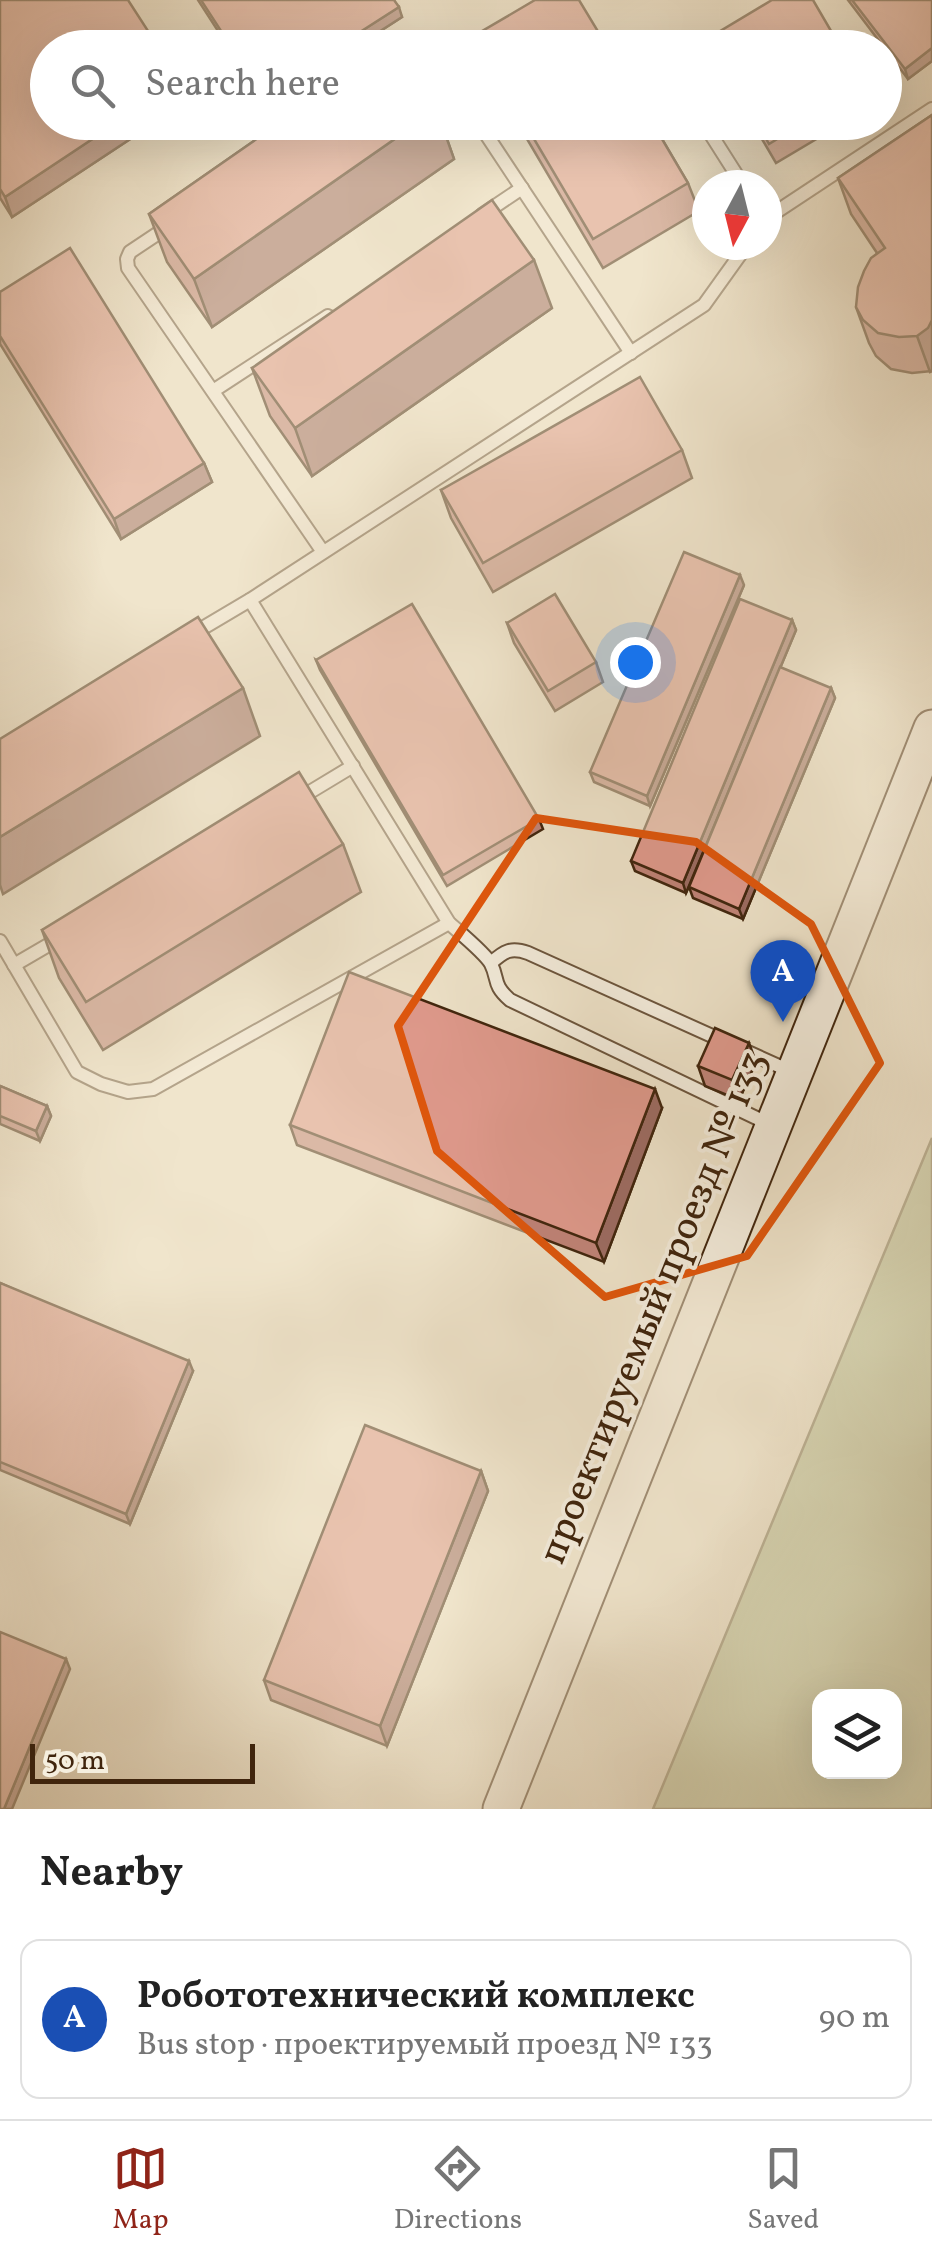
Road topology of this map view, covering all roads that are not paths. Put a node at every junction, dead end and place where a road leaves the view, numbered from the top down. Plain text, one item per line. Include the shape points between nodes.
1 (932, 109) edge
2 (902, 129) edge
3 (490, 140) edge
4 (714, 140) edge
5 (885, 140) edge
6 (733, 170) edge
7 (522, 188) junction
8 (782, 208) edge
9 (178, 220) edge
10 (473, 220) edge
11 (736, 260) edge
12 (343, 306) edge
13 (631, 352) junction
14 (213, 391) junction
15 (323, 552) junction
16 (250, 600) junction
17 (183, 640) edge
18 (932, 728) edge
19 (354, 766) junction
20 (286, 806) edge
21 (449, 923) junction
22 (82, 926) edge
23 (0, 941) edge
24 (491, 963) junction
25 (14, 966) junction
26 (795, 1073) junction
27 (774, 1126) junction
28 (501, 1809) edge

1 - 2 lane
3 - 7 lane
4 - 6 lane
5 - 8 lane
7 - 10 lane
7 - 13 lane
9 - 14 lane via 126,259
11 - 13 lane via 704,305
12 - 14 lane
13 - 15 lane
14 - 15 lane
15 - 16 lane
16 - 17 lane
16 - 19 lane
18 - 26 street, проектируемый проезд № 133
19 - 20 lane
19 - 21 lane
21 - 24 lane
21 - 25 lane via 153,1089 128,1092 77,1072
22 - 25 lane
23 - 25 lane
24 - 26 lane via 504,951 528,954
24 - 27 lane via 510,1000
26 - 27 street, проектируемый проезд № 133
27 - 28 street, проектируемый проезд № 133

